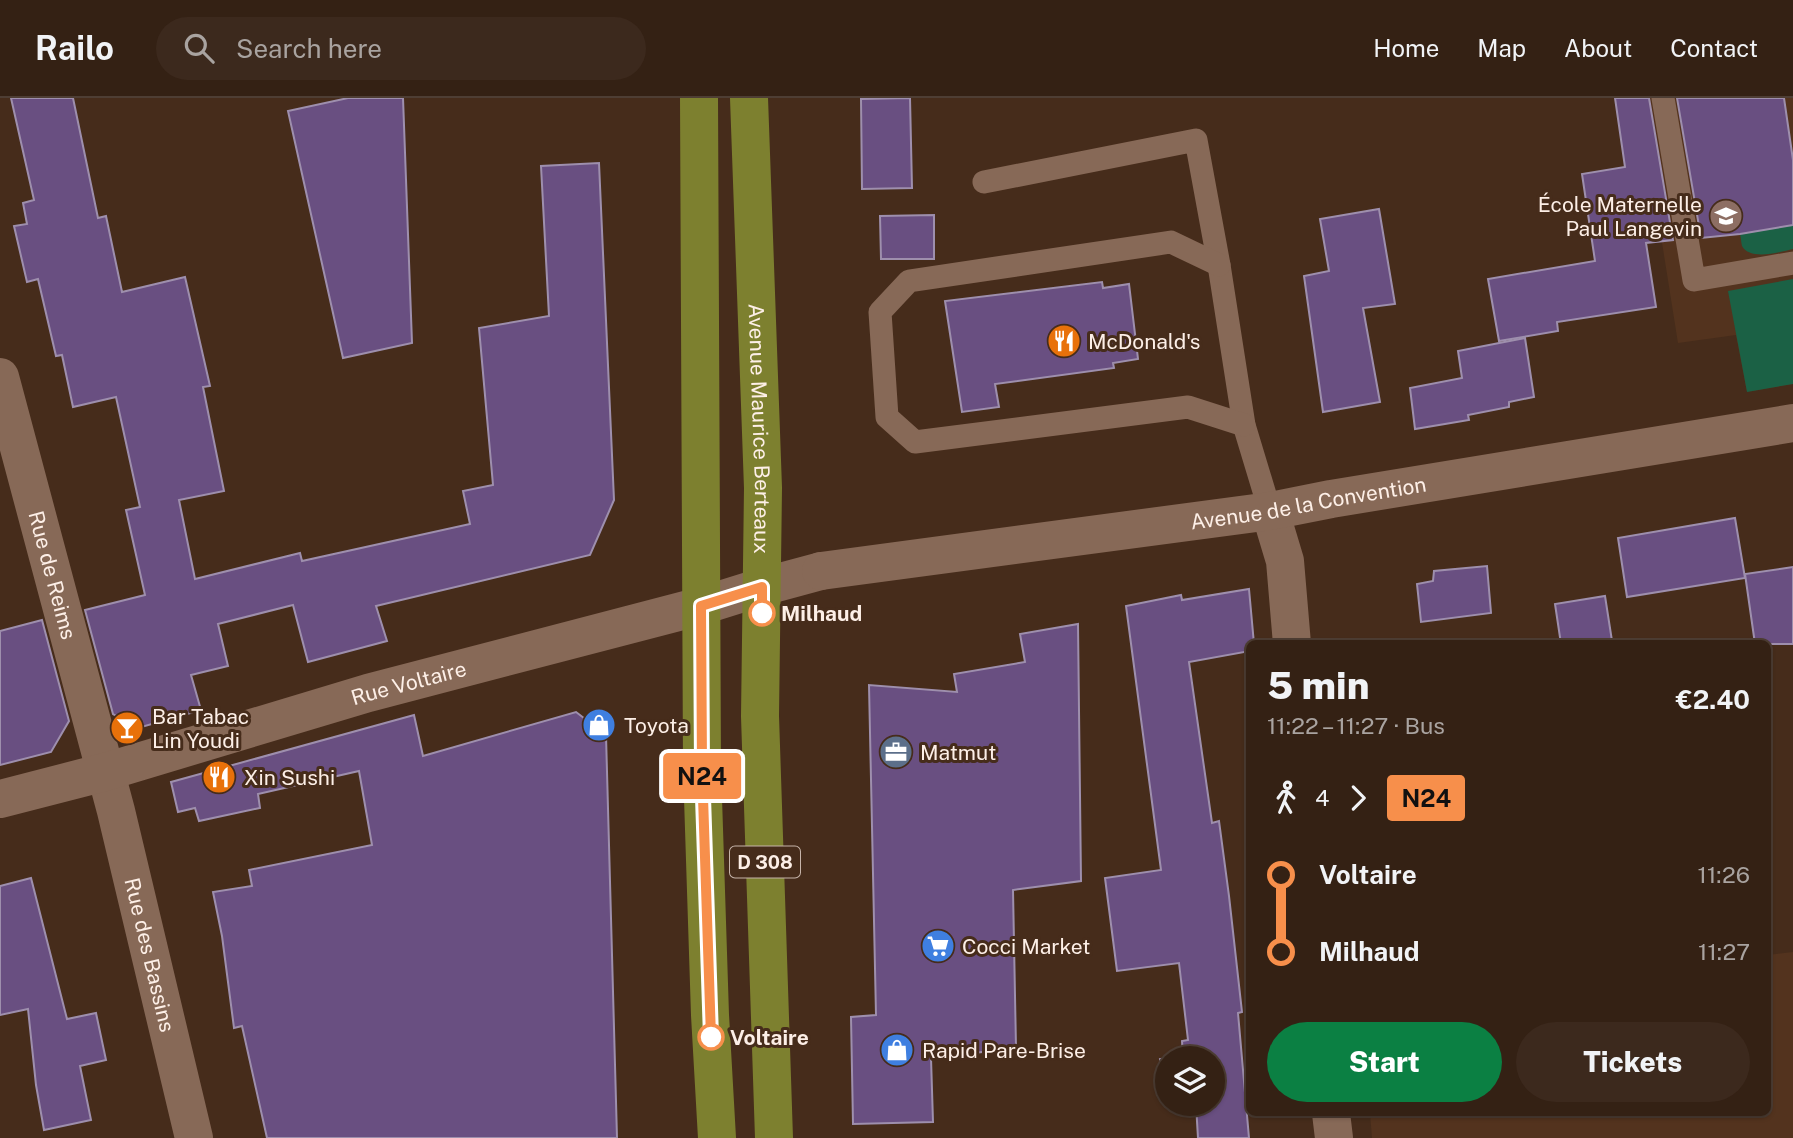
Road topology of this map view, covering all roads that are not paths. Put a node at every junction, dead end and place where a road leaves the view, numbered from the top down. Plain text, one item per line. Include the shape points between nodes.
1 (699, 98) edge
2 (749, 98) edge
3 (1663, 98) edge
4 (984, 182) dead end
5 (1793, 263) edge
6 (1219, 265) junction
7 (0, 377) edge
8 (1793, 423) edge
9 (1244, 425) junction
10 (1270, 511) junction
11 (821, 571) joint
12 (762, 587) junction
13 (701, 606) junction
14 (1292, 640) edge
15 (105, 772) junction
16 (0, 799) edge
17 (1331, 1116) edge
18 (194, 1138) edge
19 (717, 1138) edge
20 (774, 1138) edge
21 (1334, 1138) edge

1 - 13 main road
2 - 12 main road, Avenue Maurice Berteaux / D 308 via 763,474
3 - 5 lane via 1695,280
4 - 6 lane via 1196,140
6 - 9 lane
6 - 9 lane via 1171,242 909,282 880,312 887,417 915,442 1188,407
7 - 15 street, Rue de Reims
8 - 10 street, Avenue de la Convention
9 - 10 lane
10 - 11 street, Avenue de la Convention
10 - 14 street via 1285,561
11 - 12 street, Rue Voltaire
12 - 13 street, Rue Voltaire
12 - 20 main road, Avenue Maurice Berteaux / D 308 via 760,716
13 - 15 street, Rue Voltaire via 368,693
13 - 19 main road via 702,767
15 - 16 street, Rue Voltaire
15 - 18 street, Rue des Bassins
17 - 21 street

